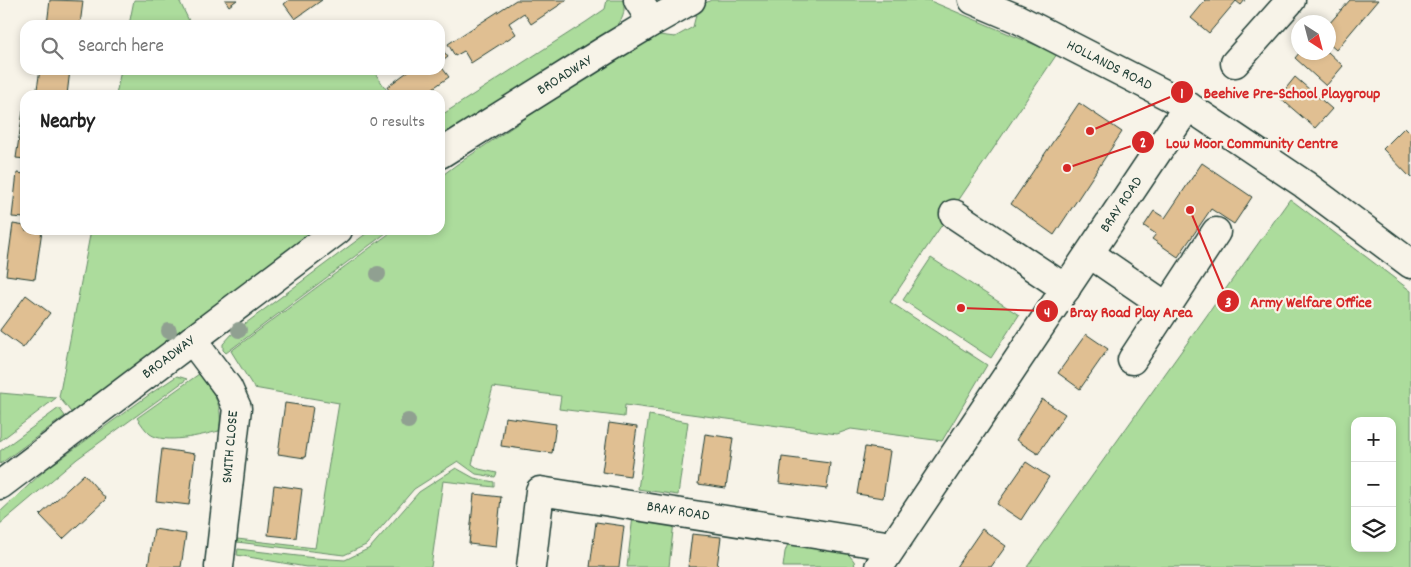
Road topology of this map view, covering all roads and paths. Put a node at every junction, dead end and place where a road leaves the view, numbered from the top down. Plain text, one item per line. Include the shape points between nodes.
1 (691, 0) edge
2 (973, 0) edge
3 (1292, 0) edge
4 (645, 11) edge
5 (1235, 64) dead end
6 (1188, 106) junction
7 (445, 151) edge
8 (954, 214) dead end
9 (1216, 232) dead end
10 (331, 235) edge
11 (1090, 254) junction
12 (1411, 264) edge
13 (1066, 289) junction
14 (1166, 306) junction
15 (192, 340) junction
16 (1132, 360) dead end
17 (0, 485) edge
18 (886, 556) edge
19 (219, 567) edge
20 (531, 567) edge

1 - 4 street, BROADWAY
2 - 6 street, HOLLANDS ROAD via 1018,19
3 - 5 street
4 - 7 street, BROADWAY
6 - 11 street, BRAY ROAD
6 - 12 street, HOLLANDS ROAD via 1304,184
8 - 13 street
9 - 14 street
10 - 15 street, BROADWAY
11 - 13 street, BRAY ROAD
11 - 14 street
13 - 18 street, BRAY ROAD
14 - 16 street
15 - 17 street, BROADWAY
15 - 19 street, SMITH CLOSE via 228,388 237,408
18 - 20 street, BRAY ROAD via 540,491

